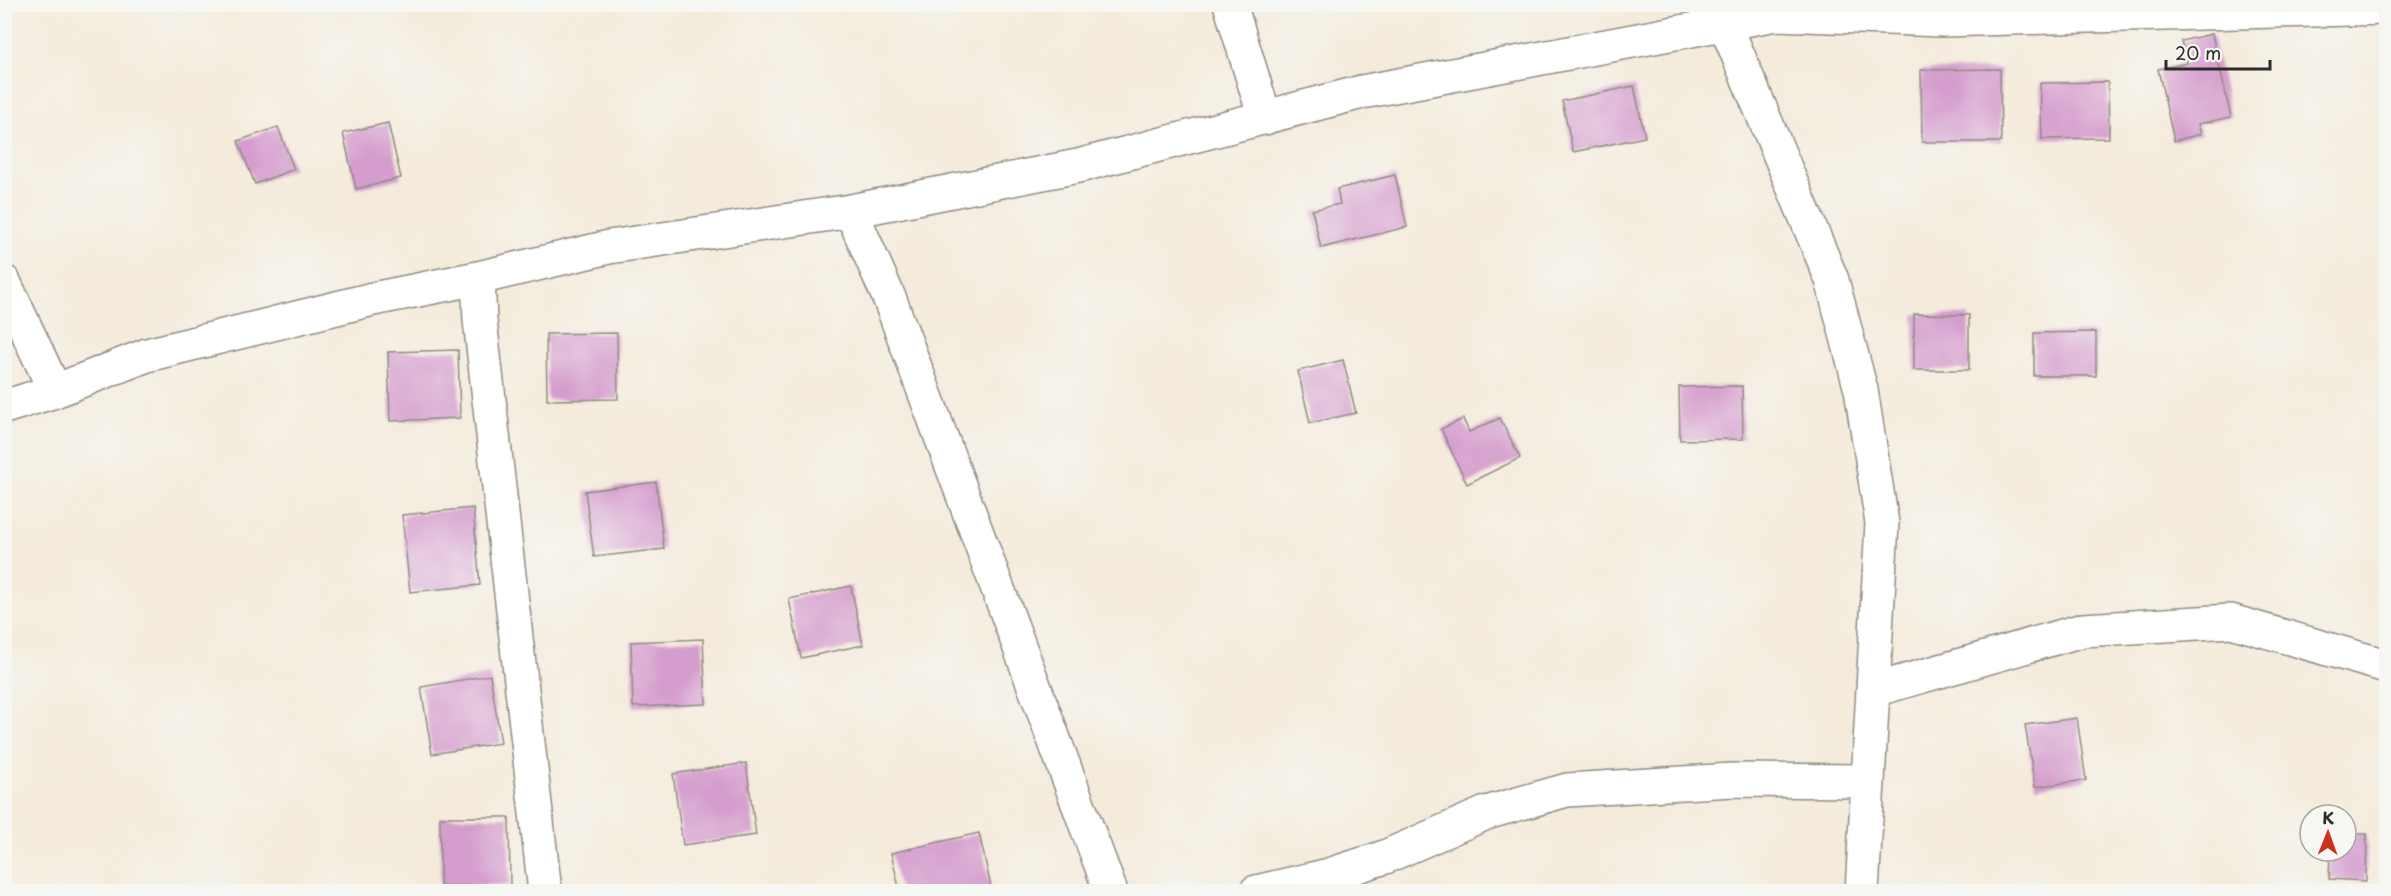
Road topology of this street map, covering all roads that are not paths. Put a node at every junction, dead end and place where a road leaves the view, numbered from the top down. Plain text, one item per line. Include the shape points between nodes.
1 (1230, 4) edge
2 (2386, 8) edge
3 (1725, 24) junction
4 (1265, 118) junction
5 (851, 211) junction
6 (478, 278) junction
7 (4, 282) edge
8 (55, 391) junction
9 (4, 407) edge
10 (2386, 666) edge
11 (1874, 690) junction
12 (1869, 781) junction
13 (545, 891) edge
14 (1111, 891) edge
15 (1256, 891) edge
16 (1862, 891) edge

1 - 4 street
2 - 3 street via 1942,20 1776,14
3 - 4 street via 1373,90
3 - 11 street via 1832,280 1861,390 1882,523
4 - 5 street via 1078,166
5 - 6 street via 609,247
5 - 14 street via 890,300
6 - 8 street via 373,299 147,355
6 - 13 street
7 - 8 street
8 - 9 street
10 - 11 street via 2231,621 2083,630
11 - 12 street
12 - 15 street via 1732,780 1567,790 1486,813 1329,875
12 - 16 street

